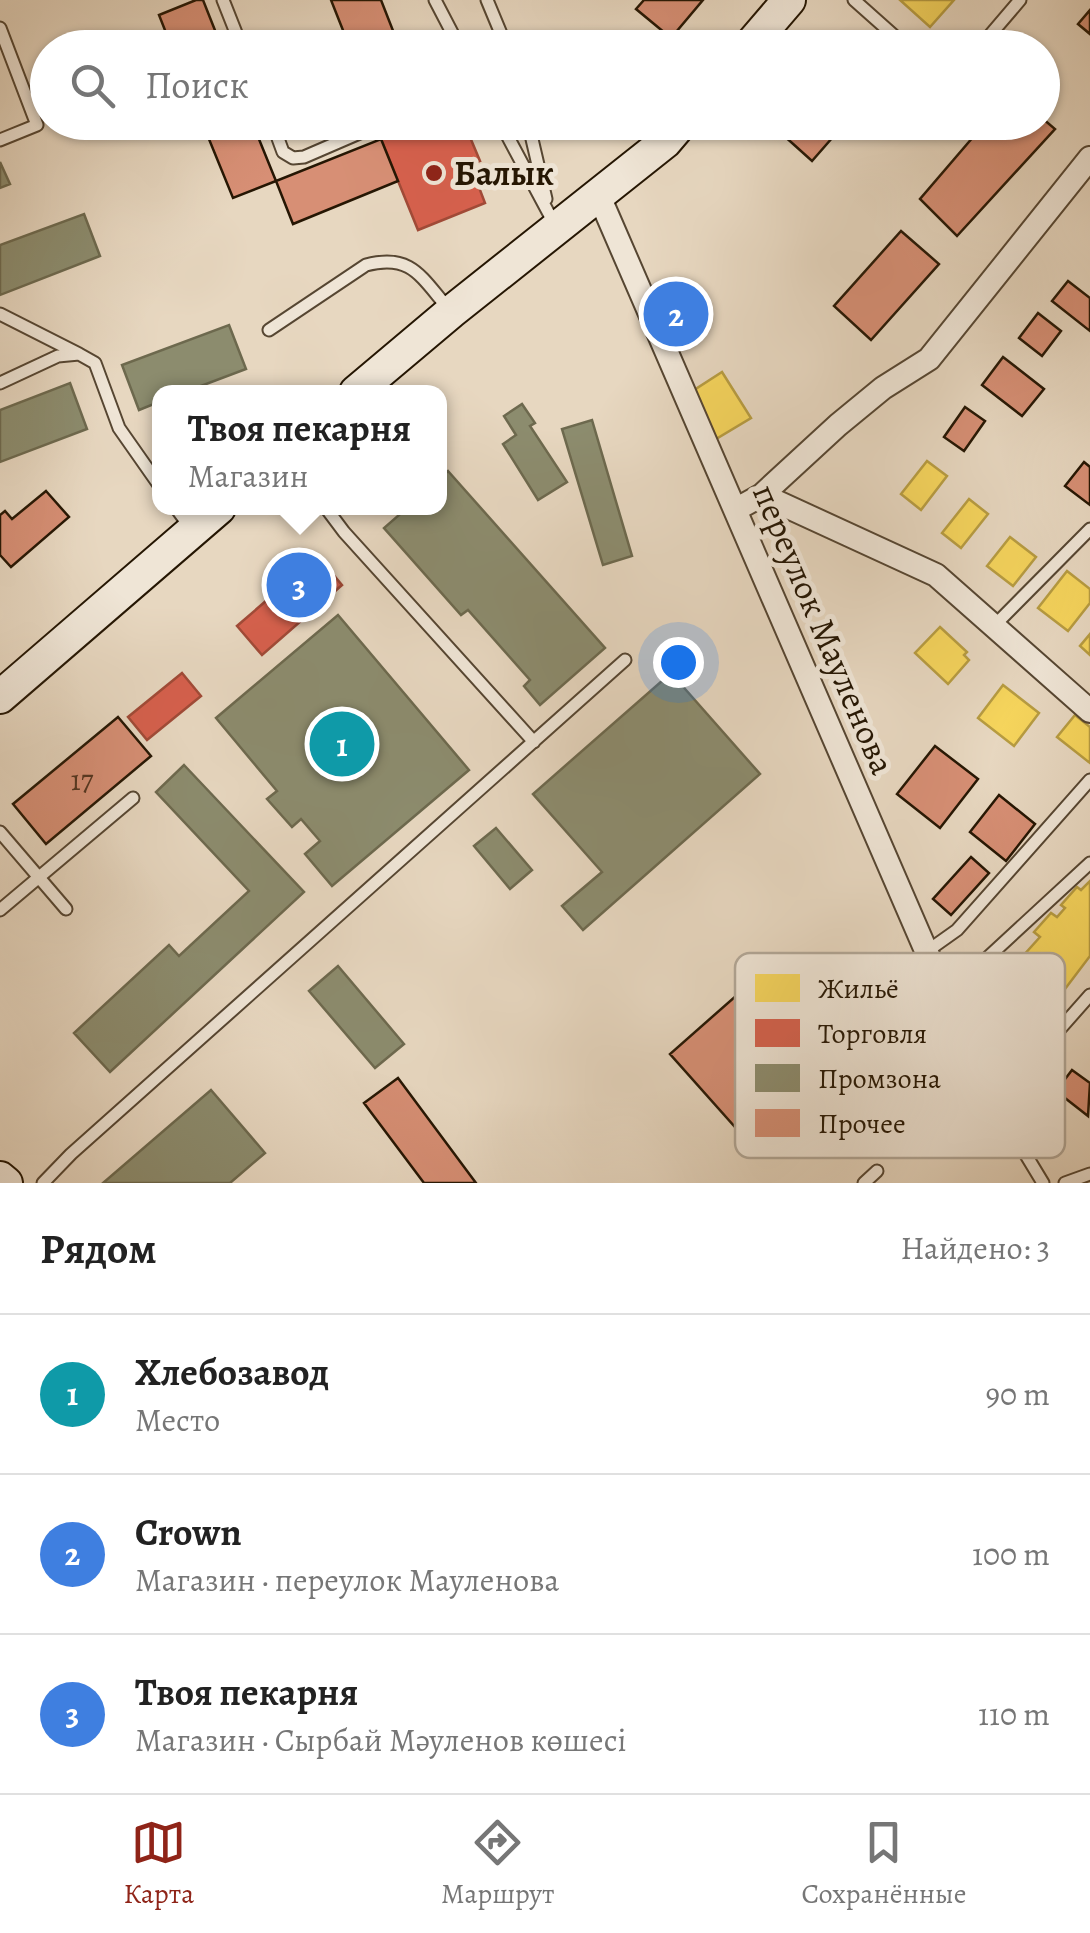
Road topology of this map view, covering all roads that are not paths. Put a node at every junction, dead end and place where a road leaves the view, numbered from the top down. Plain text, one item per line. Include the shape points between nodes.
1 (223, 0) edge
2 (435, 0) edge
3 (487, 0) edge
4 (790, 0) edge
5 (854, 0) edge
6 (1020, 0) edge
7 (0, 28) edge
8 (235, 30) edge
9 (451, 30) edge
10 (500, 30) edge
11 (764, 30) edge
12 (888, 30) edge
13 (994, 30) edge
14 (30, 107) edge
15 (30, 128) edge
16 (0, 140) edge
17 (279, 140) edge
18 (344, 140) edge
19 (510, 140) edge
20 (533, 140) edge
21 (667, 140) edge
22 (1090, 158) edge
23 (599, 196) junction
24 (554, 223) junction
25 (451, 312) junction
26 (0, 314) edge
27 (269, 330) dead end
28 (79, 354) junction
29 (0, 379) edge
30 (364, 385) edge
31 (152, 474) edge
32 (762, 495) junction
33 (734, 510) junction
34 (331, 515) edge
35 (184, 519) edge
36 (1090, 530) edge
37 (994, 626) junction
38 (625, 660) dead end
39 (0, 697) edge
40 (1090, 711) edge
41 (534, 742) junction
42 (1090, 780) edge
43 (133, 798) dead end
44 (0, 832) edge
45 (1090, 863) edge
46 (39, 878) junction
47 (66, 909) dead end
48 (0, 910) edge
49 (926, 952) joint
50 (993, 953) edge
51 (1090, 995) edge
52 (1065, 1024) edge
53 (1029, 1158) edge
54 (877, 1172) dead end
55 (1090, 1174) edge
56 (0, 1178) edge
57 (6, 1183) edge
58 (44, 1183) edge
59 (864, 1183) edge
60 (1044, 1183) edge
61 (1066, 1183) edge

1 - 8 lane
2 - 9 lane
3 - 10 lane
4 - 11 main road
5 - 12 lane
6 - 13 lane
7 - 14 lane
15 - 16 lane
17 - 18 lane via 292,158
19 - 24 lane
20 - 24 lane
21 - 23 main road
22 - 32 street via 929,359 883,388
23 - 24 main road
23 - 33 street, переулок Мауленова
24 - 25 main road
25 - 27 lane via 413,268 384,260 366,265
25 - 30 main road
26 - 28 lane
28 - 29 lane
28 - 31 lane via 95,363 120,428
32 - 33 street
32 - 37 street via 936,575
33 - 49 street, переулок Мауленова
34 - 41 lane
35 - 39 main road
36 - 37 lane
37 - 40 street
38 - 41 lane
41 - 58 lane
42 - 49 lane via 957,930
43 - 46 lane
44 - 46 lane
45 - 50 lane
46 - 47 lane
46 - 48 lane
51 - 52 lane
53 - 60 lane
54 - 59 lane
55 - 61 lane
56 - 57 main road

